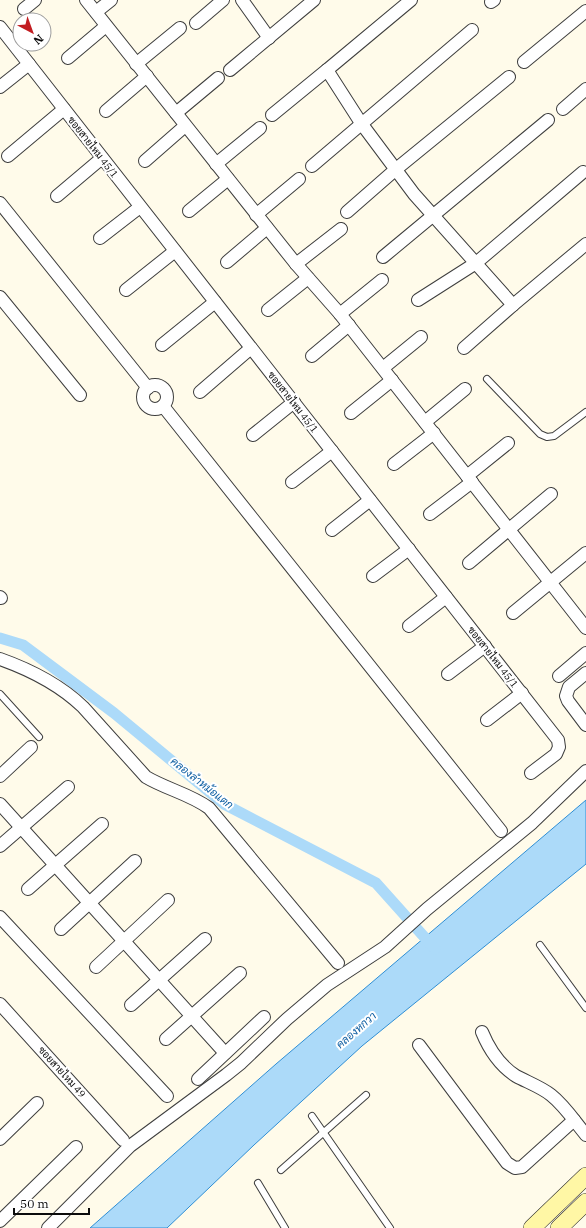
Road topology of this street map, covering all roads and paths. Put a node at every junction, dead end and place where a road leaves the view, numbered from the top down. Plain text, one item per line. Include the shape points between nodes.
1 (34, 0) edge
2 (86, 0) edge
3 (111, 0) edge
4 (223, 0) edge
5 (242, 0) edge
6 (314, 0) edge
7 (411, 0) edge
8 (24, 9) dead end
9 (586, 11) edge
10 (96, 12) junction
11 (196, 23) dead end
12 (106, 26) junction
13 (0, 27) edge
14 (180, 28) dead end
15 (472, 30) dead end
16 (270, 38) junction
17 (68, 58) dead end
18 (524, 62) dead end
19 (29, 64) junction
20 (136, 64) junction
21 (230, 70) dead end
22 (327, 70) junction
23 (147, 76) junction
24 (509, 77) dead end
25 (218, 78) dead end
26 (0, 87) edge
27 (586, 89) edge
28 (64, 109) junction
29 (562, 109) dead end
30 (106, 110) dead end
31 (176, 113) junction
32 (272, 115) dead end
33 (548, 120) dead end
34 (361, 123) junction
35 (185, 126) junction
36 (260, 128) dead end
37 (8, 156) dead end
38 (102, 158) junction
39 (145, 161) dead end
40 (216, 164) junction
41 (312, 166) dead end
42 (395, 170) junction
43 (583, 172) dead end
44 (228, 179) junction
45 (300, 179) dead end
46 (57, 196) dead end
47 (0, 204) edge
48 (140, 207) junction
49 (189, 211) dead end
50 (347, 212) dead end
51 (256, 215) junction
52 (432, 215) junction
53 (267, 228) junction
54 (341, 229) dead end
55 (100, 238) dead end
56 (586, 244) edge
57 (175, 252) junction
58 (383, 257) dead end
59 (227, 262) dead end
60 (476, 263) junction
61 (296, 264) junction
62 (308, 278) junction
63 (382, 280) dead end
64 (126, 290) dead end
65 (0, 297) edge
66 (418, 300) dead end
67 (215, 302) junction
68 (513, 305) junction
69 (268, 310) dead end
70 (340, 314) junction
71 (349, 325) junction
72 (421, 337) dead end
73 (162, 345) dead end
74 (251, 348) junction
75 (464, 348) dead end
76 (312, 356) dead end
77 (383, 368) junction
78 (487, 378) dead end
79 (392, 380) junction
80 (465, 389) dead end
81 (200, 392) dead end
82 (80, 395) dead end
83 (294, 402) junction
84 (586, 412) edge
85 (351, 413) dead end
86 (425, 422) junction
87 (434, 433) junction
88 (253, 435) dead end
89 (508, 443) dead end
90 (332, 451) junction
91 (394, 464) dead end
92 (470, 479) junction
93 (292, 482) dead end
94 (551, 494) dead end
95 (370, 500) junction
96 (430, 514) dead end
97 (510, 529) junction
98 (332, 530) dead end
99 (409, 549) junction
100 (586, 553) edge
101 (469, 563) dead end
102 (373, 576) dead end
103 (551, 582) junction
104 (446, 597) junction
105 (513, 613) dead end
106 (409, 626) dead end
107 (586, 628) edge
108 (485, 646) junction
109 (586, 653) edge
110 (0, 659) edge
111 (586, 673) edge
112 (448, 674) dead end
113 (559, 676) dead end
114 (522, 693) junction
115 (0, 694) edge
116 (487, 720) dead end
117 (586, 725) edge
118 (39, 736) dead end
119 (31, 747) dead end
120 (586, 771) edge
121 (532, 773) dead end
122 (0, 776) edge
123 (68, 787) dead end
124 (0, 804) edge
125 (102, 824) dead end
126 (21, 828) junction
127 (501, 831) dead end
128 (0, 846) edge
129 (135, 861) dead end
130 (55, 865) junction
131 (28, 889) dead end
132 (168, 900) dead end
133 (89, 903) junction
134 (0, 917) edge
135 (61, 929) dead end
136 (205, 939) dead end
137 (124, 941) junction
138 (540, 945) dead end
139 (338, 963) dead end
140 (96, 967) dead end
141 (240, 973) dead end
142 (159, 980) junction
143 (0, 1004) edge
144 (131, 1005) dead end
145 (586, 1008) edge
146 (192, 1016) junction
147 (264, 1017) dead end
148 (482, 1032) dead end
149 (166, 1039) dead end
150 (419, 1045) dead end
151 (225, 1053) junction
152 (198, 1079) dead end
153 (366, 1095) dead end
154 (167, 1096) dead end
155 (37, 1103) dead end
156 (312, 1116) dead end
157 (574, 1120) junction
158 (325, 1132) junction
159 (586, 1135) edge
160 (0, 1139) edge
161 (123, 1140) dead end
162 (76, 1147) dead end
163 (281, 1170) dead end
164 (586, 1176) edge
165 (258, 1183) dead end
166 (586, 1202) edge
167 (0, 1221) edge
168 (48, 1228) edge
169 (285, 1228) edge
170 (390, 1228) edge
171 (532, 1228) edge
172 (559, 1228) edge

1 - 8 street
2 - 10 street
3 - 10 street
4 - 11 street
5 - 16 street
6 - 16 street
7 - 22 street
9 - 18 street
10 - 12 street
12 - 17 street
12 - 20 street
13 - 19 street, ซอยสายไหม 45/1
14 - 20 street
15 - 34 street
16 - 21 street
19 - 26 street
19 - 28 street, ซอยสายไหม 45/1
20 - 23 street
22 - 32 street
22 - 34 street
23 - 30 street
23 - 31 street
24 - 42 street
25 - 31 street
27 - 29 street
28 - 37 street
28 - 38 street, ซอยสายไหม 45/1
31 - 35 street
33 - 52 street
34 - 41 street
34 - 42 street
35 - 39 street
35 - 40 street
36 - 40 street
38 - 46 street
38 - 48 street, ซอยสายไหม 45/1
40 - 44 street
42 - 50 street
42 - 52 street
43 - 60 street
44 - 49 street
44 - 51 street
45 - 51 street
47 - 127 street via 148,388 156,385 163,388 167,395 163,406
48 - 55 street
48 - 57 street, ซอยสายไหม 45/1
51 - 53 street
52 - 58 street
52 - 60 street
53 - 59 street
53 - 61 street
54 - 61 street
56 - 68 street
57 - 64 street
57 - 67 street, ซอยสายไหม 45/1
60 - 66 street
60 - 68 street
61 - 62 street
62 - 69 street
62 - 70 street
63 - 70 street
65 - 82 street
67 - 73 street
67 - 74 street, ซอยสายไหม 45/1
68 - 75 street
70 - 71 street
71 - 76 street
71 - 77 street
72 - 77 street
74 - 81 street
74 - 83 street, ซอยสายไหม 45/1
77 - 79 street
78 - 84 lane via 540,434 547,437 554,436
79 - 85 street
79 - 86 street
80 - 86 street
83 - 88 street
83 - 90 street, ซอยสายไหม 45/1
86 - 87 street
87 - 91 street
87 - 92 street
89 - 92 street
90 - 93 street
90 - 95 street, ซอยสายไหม 45/1
92 - 96 street
92 - 97 street
94 - 97 street
95 - 98 street
95 - 99 street, ซอยสายไหม 45/1
97 - 101 street
97 - 103 street
99 - 102 street
99 - 104 street, ซอยสายไหม 45/1
100 - 103 street
103 - 105 street
103 - 107 street
104 - 106 street
104 - 108 street, ซอยสายไหม 45/1
108 - 112 street
108 - 114 street, ซอยสายไหม 45/1
109 - 113 street
110 - 139 street via 44,678 74,698 146,777 202,802 209,808
111 - 117 street via 569,687 566,696
114 - 116 street
114 - 121 street, ซอยสายไหม 45/1 via 558,740 559,747 556,754
115 - 118 lane
119 - 122 street
120 - 168 street via 532,823 385,947 327,985 231,1071 130,1146
123 - 126 street
124 - 126 street
125 - 130 street
126 - 128 street
126 - 130 street
129 - 133 street
130 - 131 street
130 - 133 street
132 - 137 street
133 - 135 street
133 - 137 street
134 - 154 street
136 - 142 street
137 - 140 street
137 - 142 street
138 - 145 lane
141 - 146 street
142 - 144 street
142 - 146 street
143 - 161 street, ซอยสายไหม 49
146 - 149 street
146 - 151 street
147 - 151 street
148 - 157 street via 496,1058 514,1075 551,1095
150 - 157 street via 507,1163 515,1168 522,1167
151 - 152 street
153 - 158 lane
155 - 160 street
156 - 158 lane
157 - 159 street
158 - 163 lane
158 - 170 lane
162 - 167 street
164 - 171 main road
165 - 169 lane
166 - 172 main road

